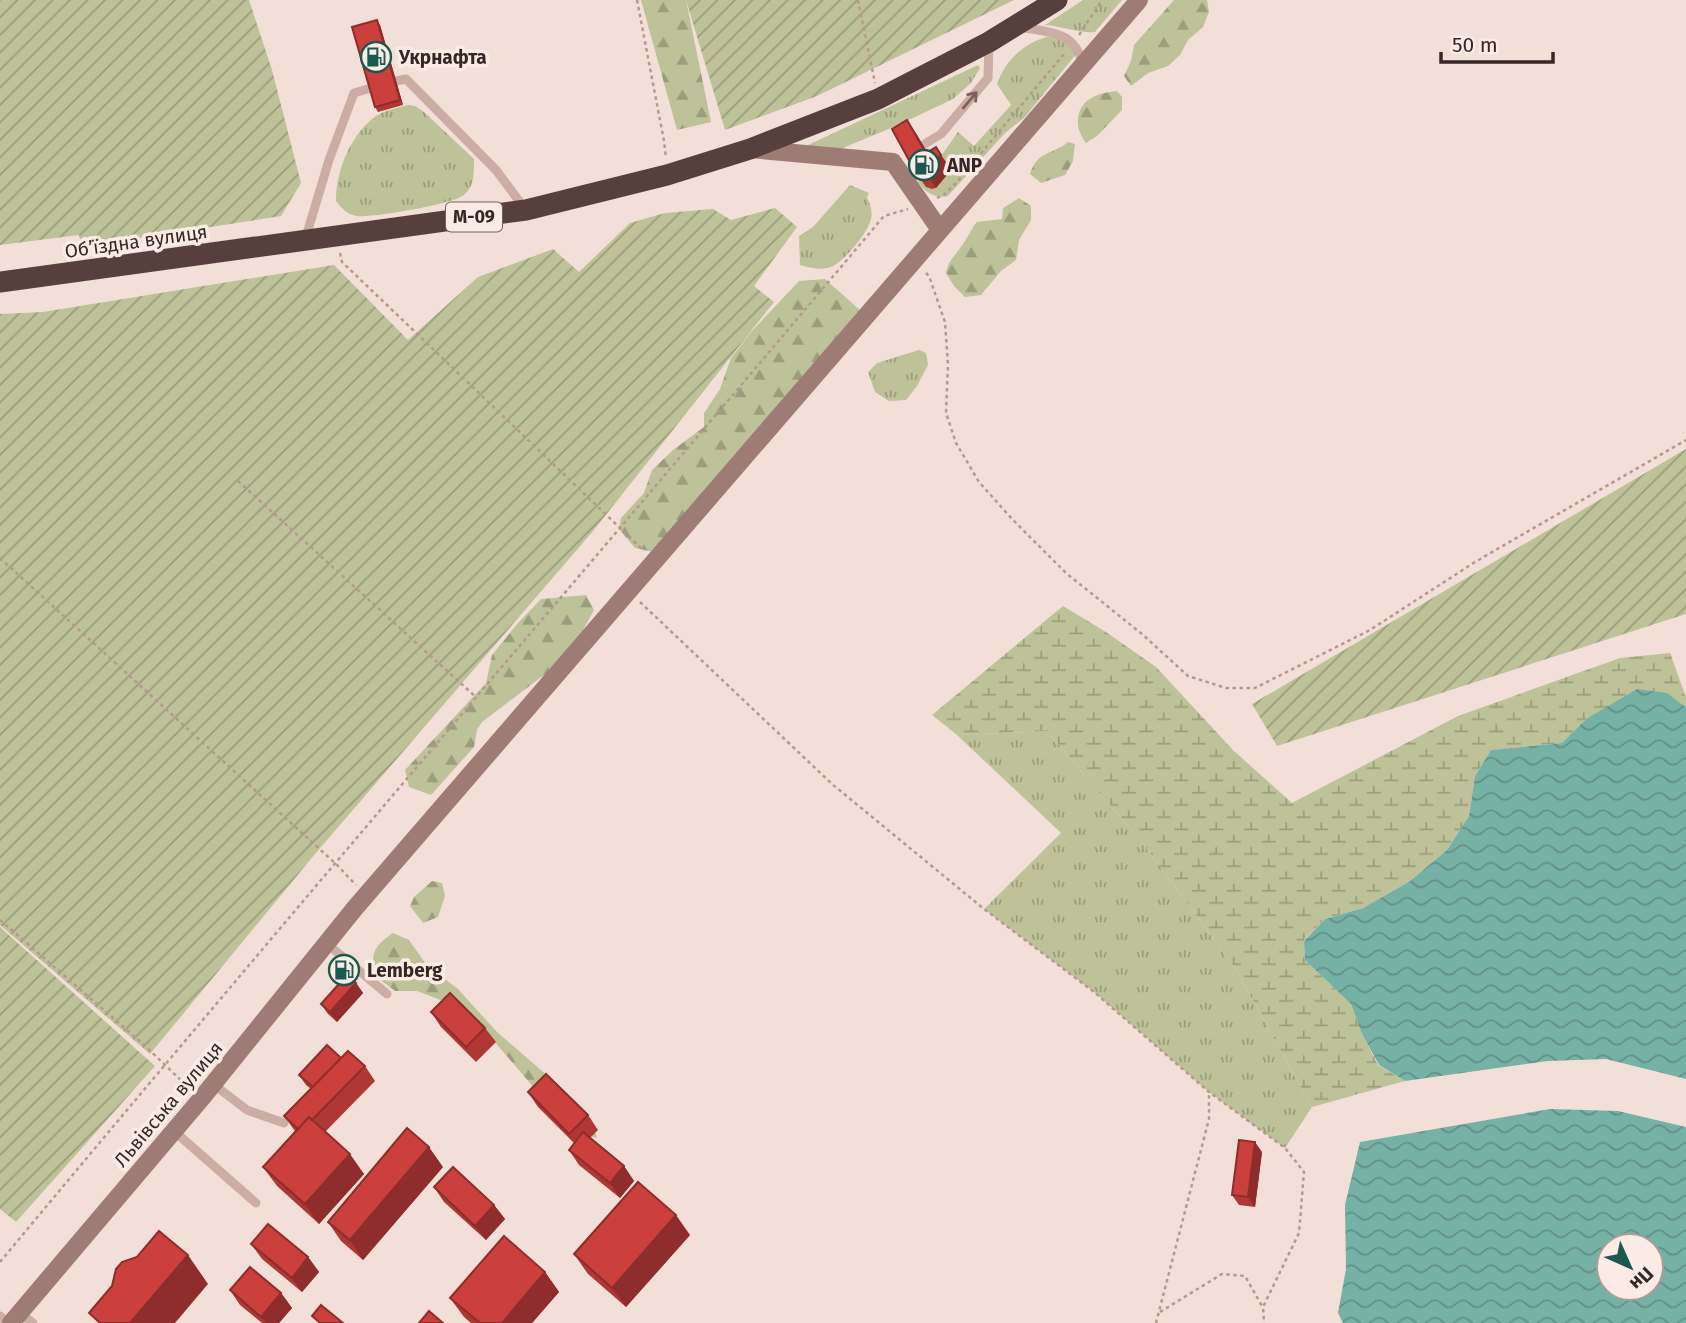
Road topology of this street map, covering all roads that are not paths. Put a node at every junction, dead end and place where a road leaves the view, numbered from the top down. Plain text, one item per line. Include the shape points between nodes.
1 (1057, 0) edge
2 (1139, 0) edge
3 (1014, 26) junction
4 (989, 42) junction
5 (1082, 67) junction
6 (396, 81) edge
7 (371, 89) edge
8 (923, 145) edge
9 (750, 149) junction
10 (526, 210) junction
11 (940, 230) junction
12 (305, 241) junction
13 (0, 282) edge
14 (327, 943) junction
15 (387, 994) dead end
16 (213, 1084) junction
17 (284, 1123) edge
18 (174, 1131) junction
19 (256, 1203) dead end
20 (0, 1316) edge
21 (18, 1320) edge

1 - 3 highway, М-09
2 - 5 main road, Львівська вулиця
3 - 4 highway, М-09
3 - 5 lane via 1070,39 1080,52
8 -> 4 lane via 941,134 988,78
4 - 9 highway, М-09 via 878,99
5 - 11 main road, Львівська вулиця
6 - 10 lane via 406,79 496,170
7 - 12 lane via 354,93
9 - 10 highway, М-09
9 - 11 main road via 896,160
10 - 12 highway, М-09
11 - 14 main road, Львівська вулиця
12 - 13 highway, Обʼїздна вулиця / М-09
14 - 15 lane
14 - 16 main road, Львівська вулиця
16 - 17 lane via 247,1110
16 - 18 main road, Львівська вулиця
18 - 19 lane
18 - 21 main road, Львівська вулиця
20 - 21 lane

